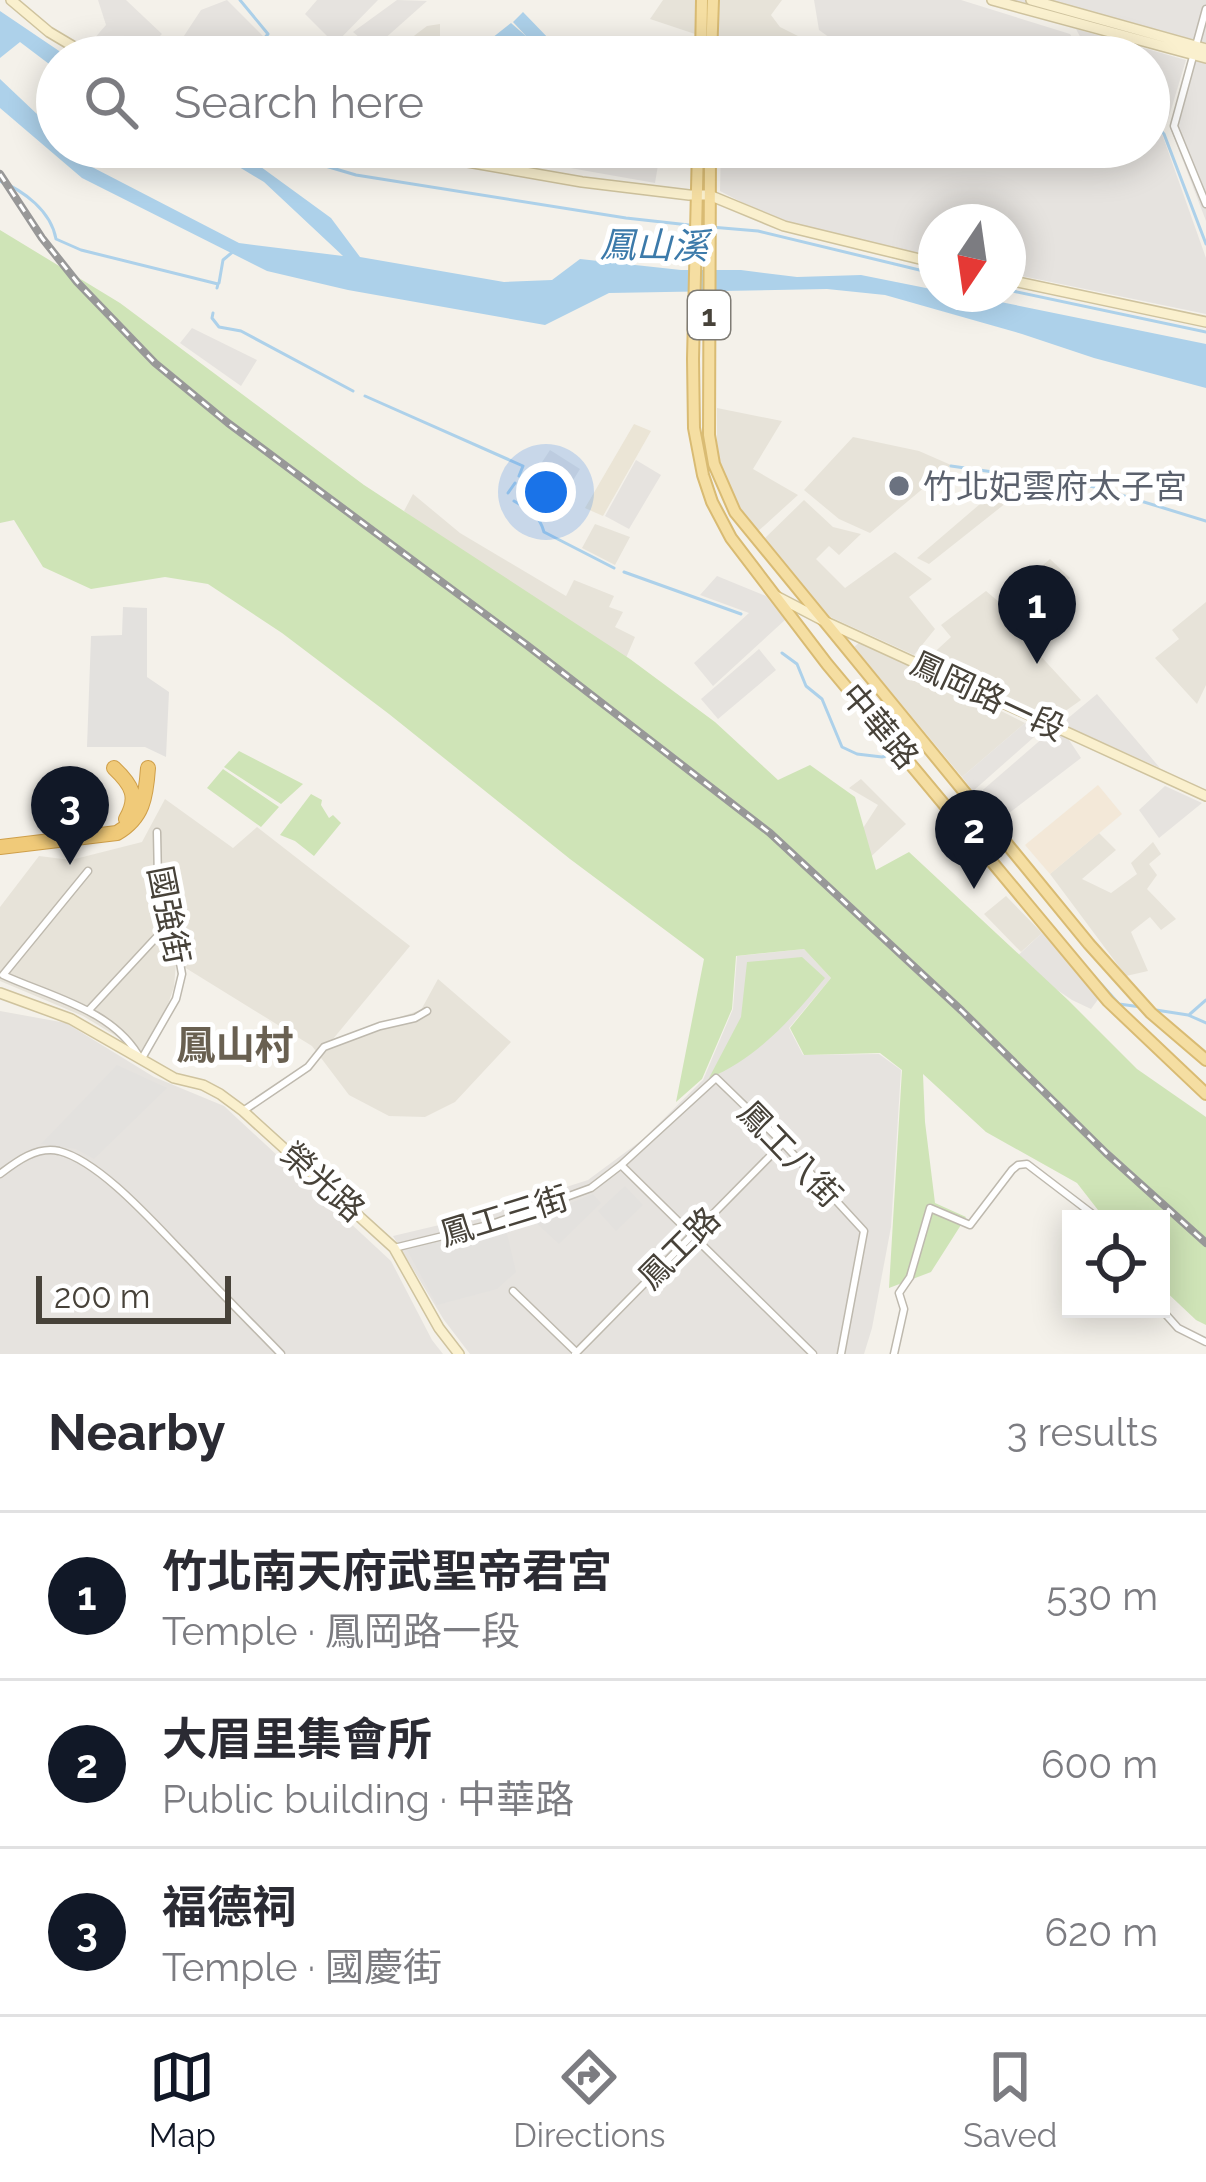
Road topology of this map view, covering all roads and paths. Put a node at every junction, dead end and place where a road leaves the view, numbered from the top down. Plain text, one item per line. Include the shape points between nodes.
1 (11, 0) edge
2 (703, 0) edge
3 (712, 0) edge
4 (992, 0) edge
5 (1031, 0) edge
6 (1206, 9) edge
7 (56, 36) edge
8 (702, 36) edge
9 (711, 36) edge
10 (1137, 36) edge
11 (1149, 36) edge
12 (1170, 43) edge
13 (1170, 44) edge
14 (1201, 52) edge
15 (502, 168) edge
16 (700, 168) edge
17 (707, 168) edge
18 (703, 194) junction
19 (1206, 203) edge
20 (918, 259) edge
21 (1026, 284) edge
22 (1206, 322) edge
23 (771, 594) junction
24 (824, 621) junction
25 (114, 768) dead end
26 (148, 768) dead end
27 (1206, 796) edge
28 (157, 832) dead end
29 (0, 838) edge
30 (0, 847) edge
31 (88, 871) dead end
32 (164, 929) dead end
33 (3, 975) edge
34 (0, 993) edge
35 (88, 1011) junction
36 (427, 1011) dead end
37 (141, 1060) junction
38 (1206, 1060) edge
39 (716, 1078) joint
40 (1206, 1094) edge
41 (243, 1111) junction
42 (783, 1143) junction
43 (621, 1165) junction
44 (0, 1174) edge
45 (1087, 1210) edge
46 (693, 1233) junction
47 (394, 1248) junction
48 (513, 1291) dead end
49 (1169, 1318) edge
50 (1206, 1342) edge
51 (281, 1354) edge
52 (459, 1354) edge
53 (576, 1354) edge
54 (813, 1354) edge
55 (841, 1354) edge
56 (894, 1354) edge

1 - 7 street
2 - 8 main road
3 - 9 main road
4 - 10 street
5 - 11 street
6 - 14 street
12 - 14 street
13 - 14 street
14 - 19 street via 1174,126
15 - 18 street
16 - 18 main road, 1
17 - 18 main road, 1
18 - 20 street via 784,226
18 - 23 main road, 中華路 / 1 via 694,428 712,502
18 - 24 main road, 中華路 / 1 via 714,464 735,512
21 - 22 street
23 - 24 street, 鳳岡路一段
23 - 40 main road, 中華路 / 1 via 1117,1012
24 - 27 street, 鳳岡路一段
24 - 38 main road, 中華路 / 1 via 1088,944
25 - 29 highway via 134,795 124,822
26 - 30 highway via 140,812 117,833
28 - 37 street, 國強街 via 158,881 182,974
31 - 33 street
32 - 35 street
33 - 35 street, 榮光路
34 - 37 street, 榮光路 via 71,1019
35 - 37 street, 榮光路 via 130,1039
36 - 41 street via 324,1047
37 - 41 street, 榮光路
39 - 42 street, 鳳工八街
39 - 43 street, 鳳工三街
41 - 47 street, 榮光路
42 - 46 street, 鳳工路
42 - 55 street, 鳳工八街 via 864,1231
43 - 46 street
43 - 47 street, 鳳工三街 via 591,1188
44 - 51 street via 46,1150 91,1167
45 - 56 street via 1022,1163 970,1225 930,1208 899,1293 904,1309
46 - 53 street, 鳳工路
46 - 54 street
47 - 52 street, 榮光路
48 - 53 street
49 - 50 street

